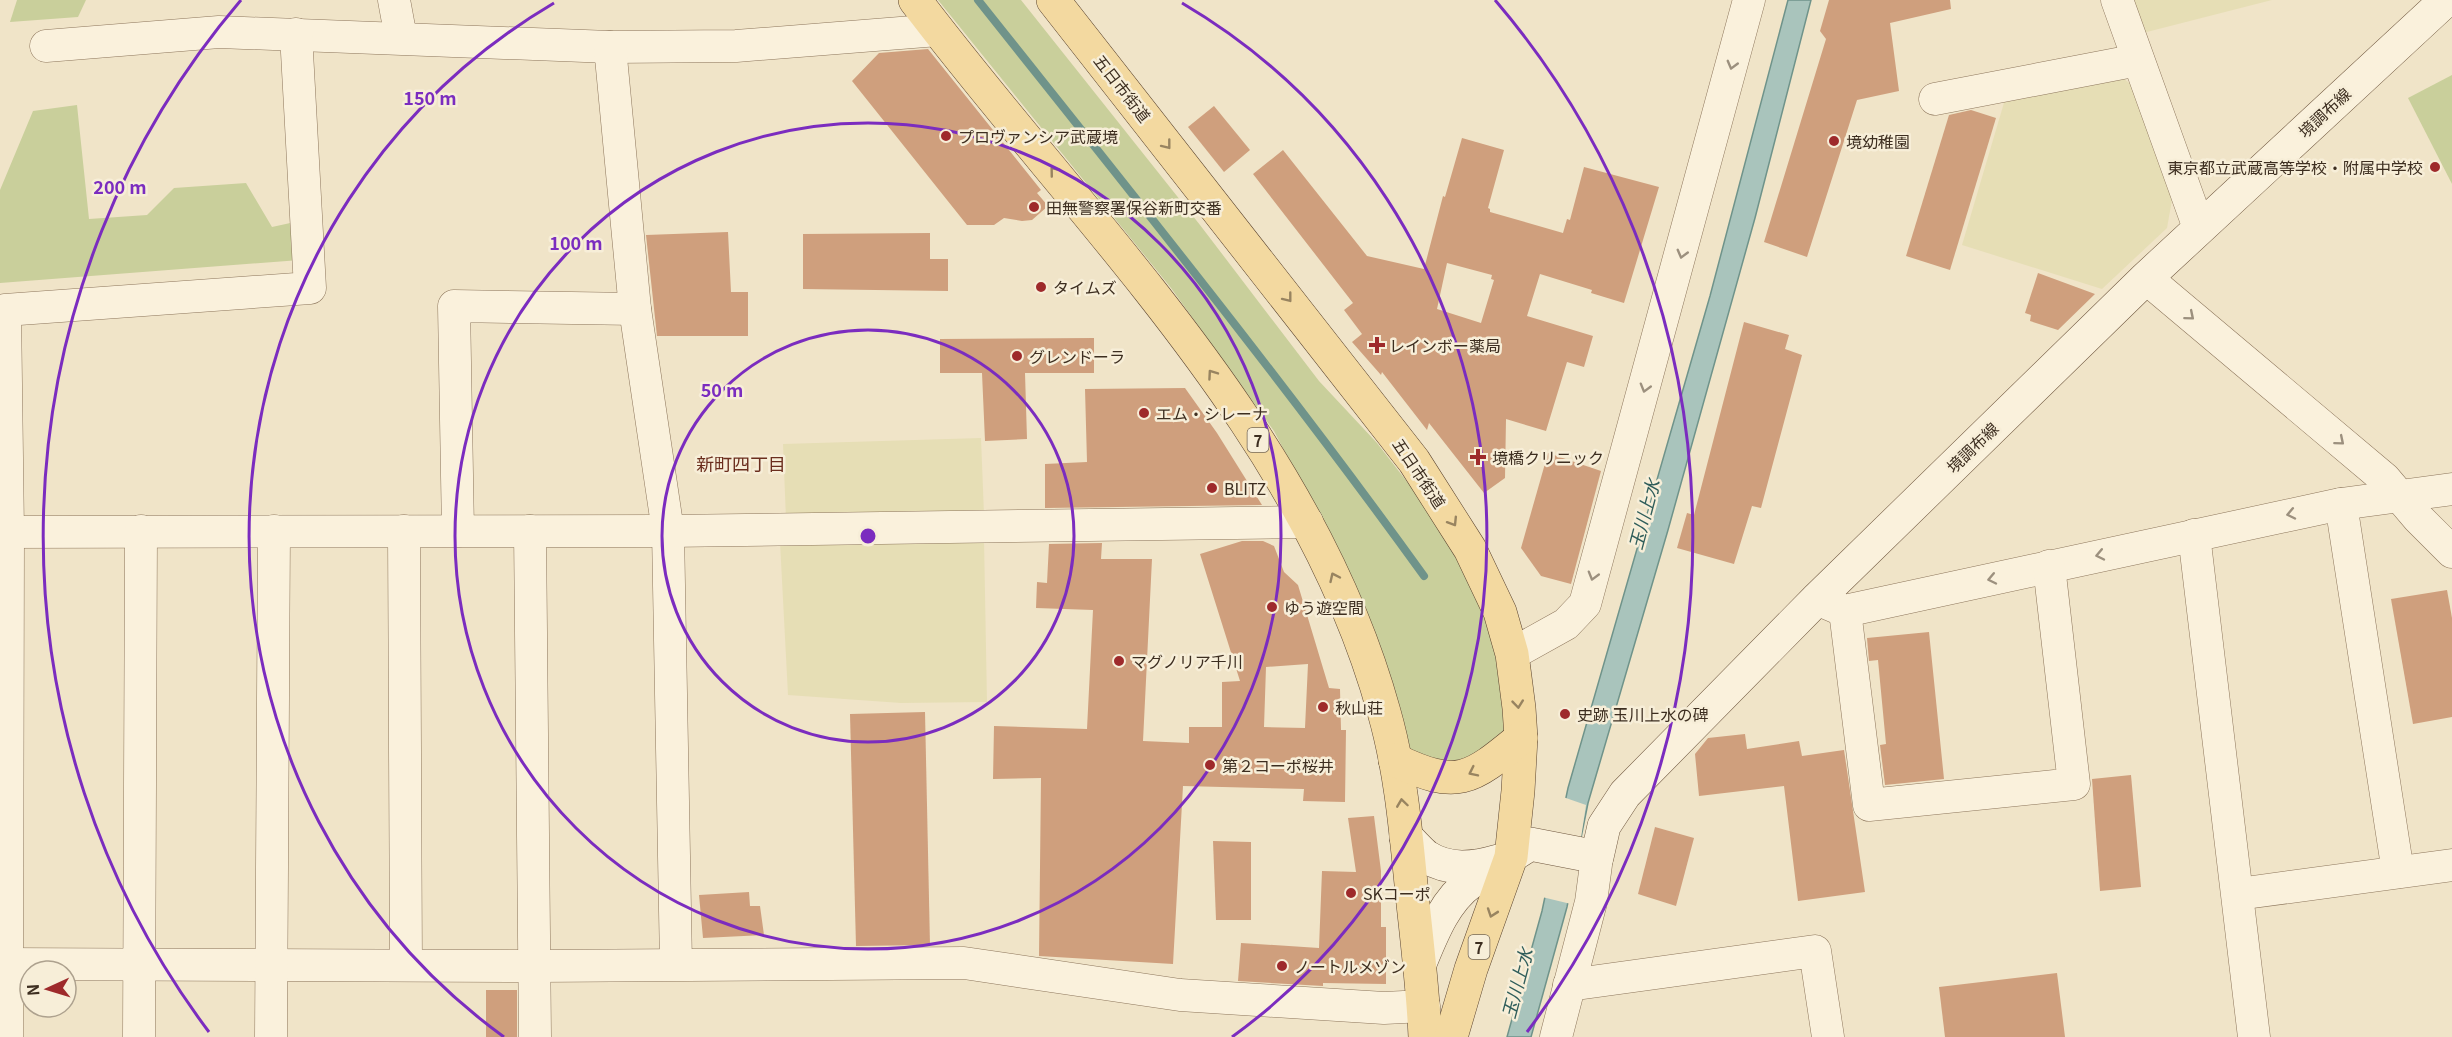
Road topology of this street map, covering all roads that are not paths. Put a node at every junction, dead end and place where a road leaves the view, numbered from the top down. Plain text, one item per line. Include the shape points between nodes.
1 (394, 0) edge
2 (915, 0) edge
3 (1053, 0) edge
4 (1749, 0) edge
5 (2117, 0) edge
6 (2446, 0) edge
7 (938, 30) junction
8 (296, 34) junction
9 (400, 38) junction
10 (46, 46) dead end
11 (610, 47) junction
12 (2138, 60) junction
13 (1935, 99) dead end
14 (2199, 228) junction
15 (2146, 278) junction
16 (635, 309) junction
17 (2393, 487) junction
18 (2452, 489) edge
19 (2341, 504) junction
20 (1307, 522) junction
21 (141, 531) junction
22 (274, 531) junction
23 (404, 531) junction
24 (458, 531) junction
25 (530, 531) junction
26 (668, 531) junction
27 (4, 532) edge
28 (2194, 535) junction
29 (2452, 552) edge
30 (2049, 566) junction
31 (1831, 605) junction
32 (1512, 654) junction
33 (1521, 738) junction
34 (1395, 760) junction
35 (1406, 837) junction
36 (1521, 851) junction
37 (1590, 855) junction
38 (2452, 865) edge
39 (2398, 872) junction
40 (2238, 894) junction
41 (4, 964) edge
42 (140, 964) junction
43 (676, 964) junction
44 (271, 965) junction
45 (406, 965) junction
46 (536, 966) junction
47 (1419, 966) junction
48 (1569, 986) junction
49 (1424, 1022) edge
50 (7, 1037) edge
51 (139, 1037) edge
52 (271, 1037) edge
53 (535, 1037) edge
54 (1451, 1037) edge
55 (1556, 1037) edge
56 (1828, 1037) edge
57 (2254, 1037) edge

1 - 9 street
2 - 7 main road, 7
3 -> 32 main road, 五日市街道 / 7 via 1414,461 1470,549 1500,612
4 -> 32 street via 1585,604 1566,624
5 - 12 street
6 - 14 main road, 境調布線
7 - 11 street via 736,46
20 -> 7 main road, 7 via 1256,437 1204,362
8 - 9 street
8 - 10 street via 219,32
8 - 27 street via 310,288 5,310
9 - 11 street
11 - 16 street
12 - 13 street
12 - 14 street
14 - 15 main road, 境調布線
15 -> 17 street
15 - 31 main road, 境調布線
16 - 24 street via 454,306
16 - 26 street
17 - 18 street
17 - 19 street
17 - 29 street
19 -> 28 street
19 - 39 street
20 - 26 street
34 -> 20 main road, 7 via 1384,711 1361,643
21 - 22 street
21 - 27 street
21 - 42 street
22 - 23 street
22 - 44 street
23 - 24 street
23 - 45 street
24 - 25 street
25 - 26 street
25 - 46 street
26 - 43 street
27 - 41 street
28 -> 30 street
28 - 40 street
30 -> 31 street
30 - 31 street via 2074,784 1869,805
31 - 37 main road, 境調布線 via 1624,794
32 -> 33 main road, 五日市街道 / 7
33 -> 34 main road via 1466,777 1423,773
33 - 36 main road, 五日市街道 / 7
35 -> 34 main road, 7
35 - 36 main road via 1427,857 1454,867 1475,867
35 - 47 main road, 7
36 - 37 main road
36 - 47 main road via 1469,883 1455,897 1435,928
36 -> 54 main road, 五日市街道 / 7 via 1471,969
37 - 48 street via 1591,902
38 - 39 street
39 - 40 street
40 - 57 street
41 - 42 street
41 - 50 street
42 - 44 street
42 - 51 street
43 - 46 street
43 - 49 street via 964,963 1180,995 1384,1008
44 - 45 street
44 - 52 street
45 - 46 street
46 - 53 street
47 - 49 main road, 7
48 - 55 street
48 - 56 street via 1815,951

